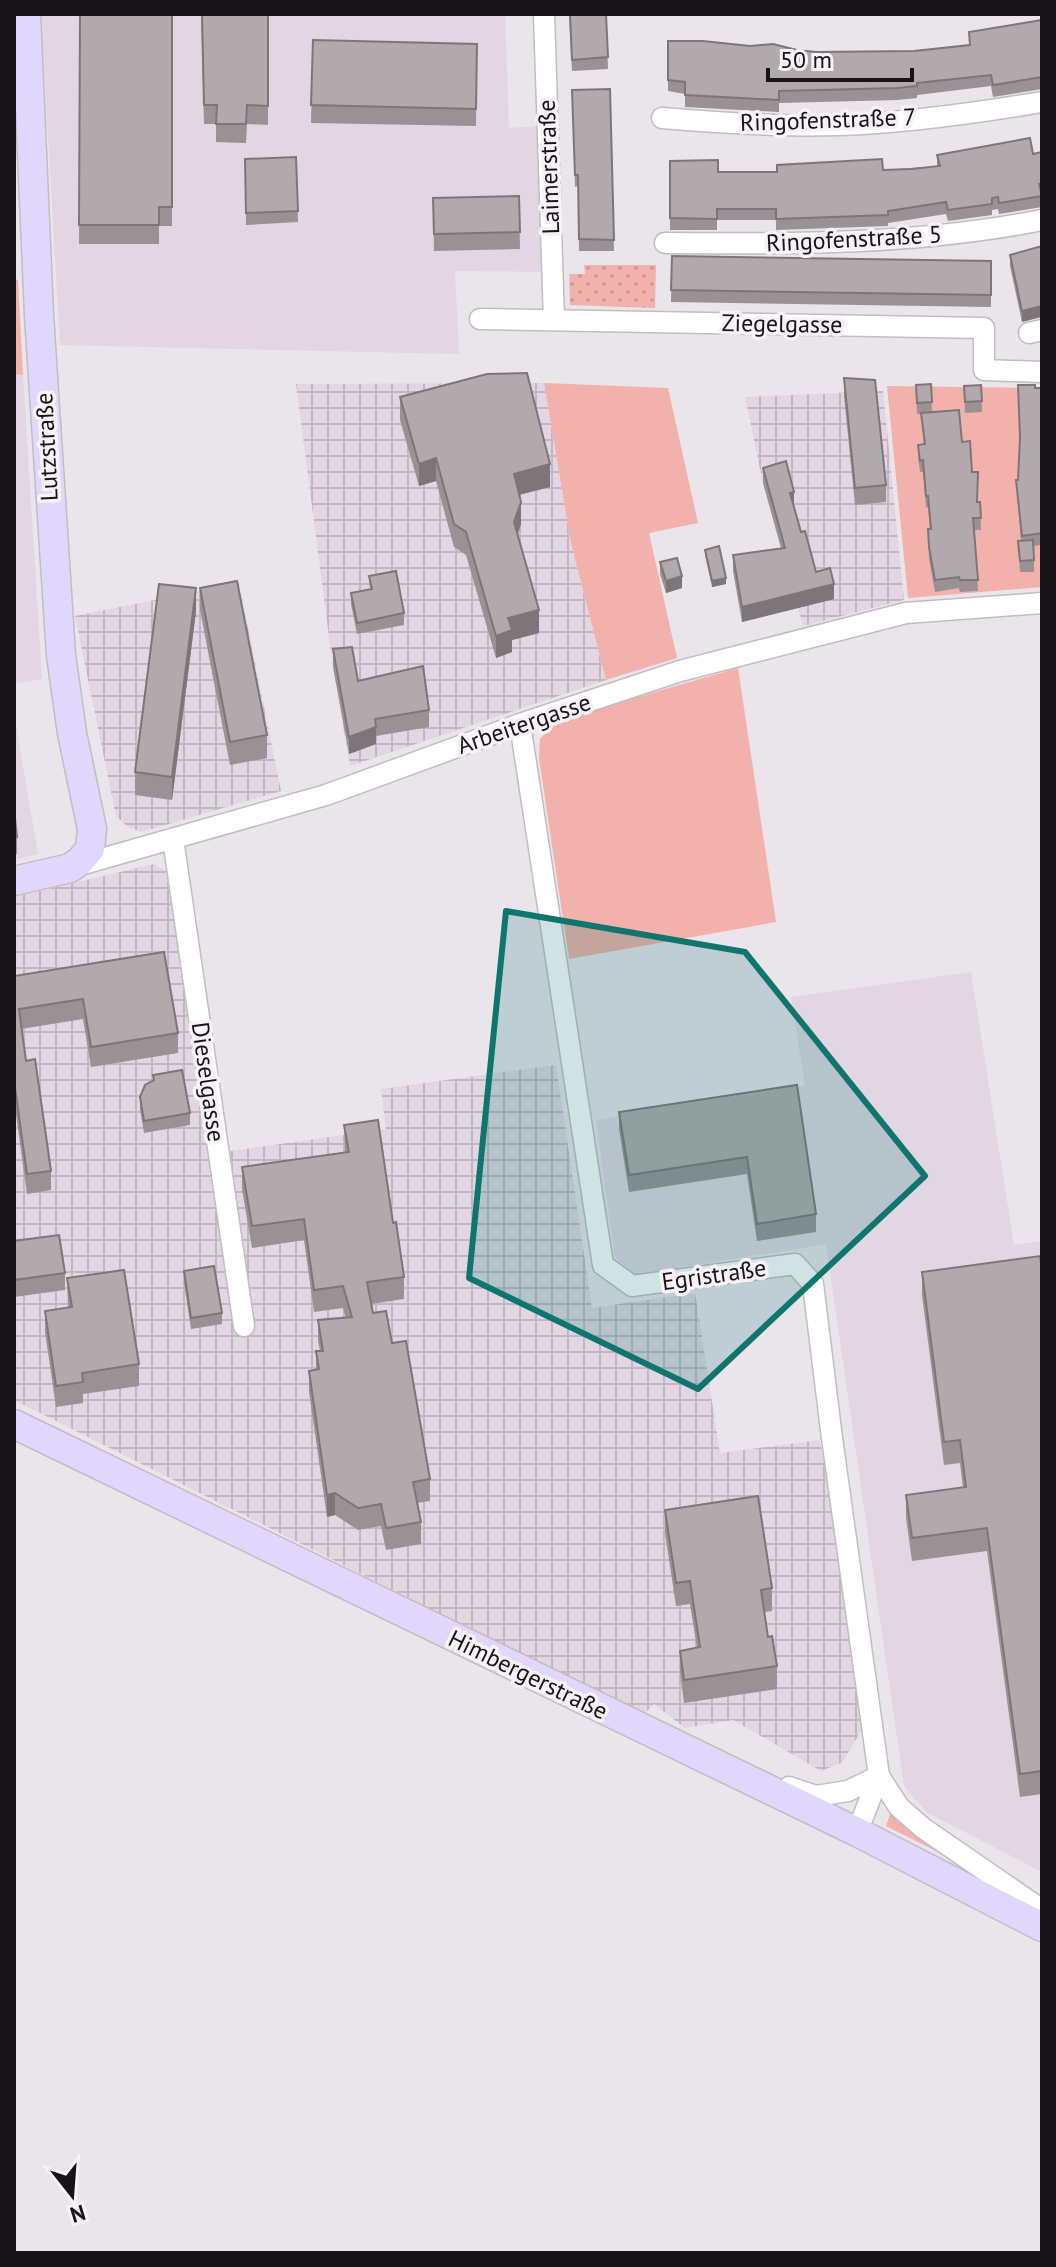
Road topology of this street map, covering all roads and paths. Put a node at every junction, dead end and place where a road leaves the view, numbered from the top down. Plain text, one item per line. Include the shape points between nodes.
1 (26, 14) edge
2 (544, 14) edge
3 (1042, 102) edge
4 (662, 118) dead end
5 (1042, 220) edge
6 (665, 243) dead end
7 (480, 319) dead end
8 (554, 320) junction
9 (1042, 372) edge
10 (1042, 603) edge
11 (520, 724) junction
12 (173, 839) junction
13 (70, 868) junction
14 (14, 881) edge
15 (244, 1326) dead end
16 (14, 1424) edge
17 (667, 1742) junction
18 (879, 1776) junction
19 (857, 1832) junction
20 (1042, 1910) edge
21 (1042, 1927) edge

1 - 13 street, Lutzstraße via 61,655 92,829 90,849
2 - 8 street, Laimerstraße
3 - 4 street, Ringofenstraße 7 via 842,125
5 - 6 street, Ringofenstraße 5 via 881,242
7 - 8 street, Ziegelgasse
8 - 9 street, Ziegelgasse via 984,328 984,370
10 - 11 street, Arbeitergasse via 906,613 680,671
11 - 12 street, Arbeitergasse via 326,795
11 - 18 street, Egristraße via 603,1265 632,1286 795,1264 813,1284
12 - 13 street, Arbeitergasse
12 - 15 street, Dieselgasse
13 - 14 street, Arbeitergasse
16 - 17 street, Himbergerstraße
17 - 18 street via 816,1796 848,1791
17 - 19 street, Himbergerstraße
18 - 19 street, Egristraße
18 - 20 street via 899,1807 923,1828
19 - 21 street, Himbergerstraße

